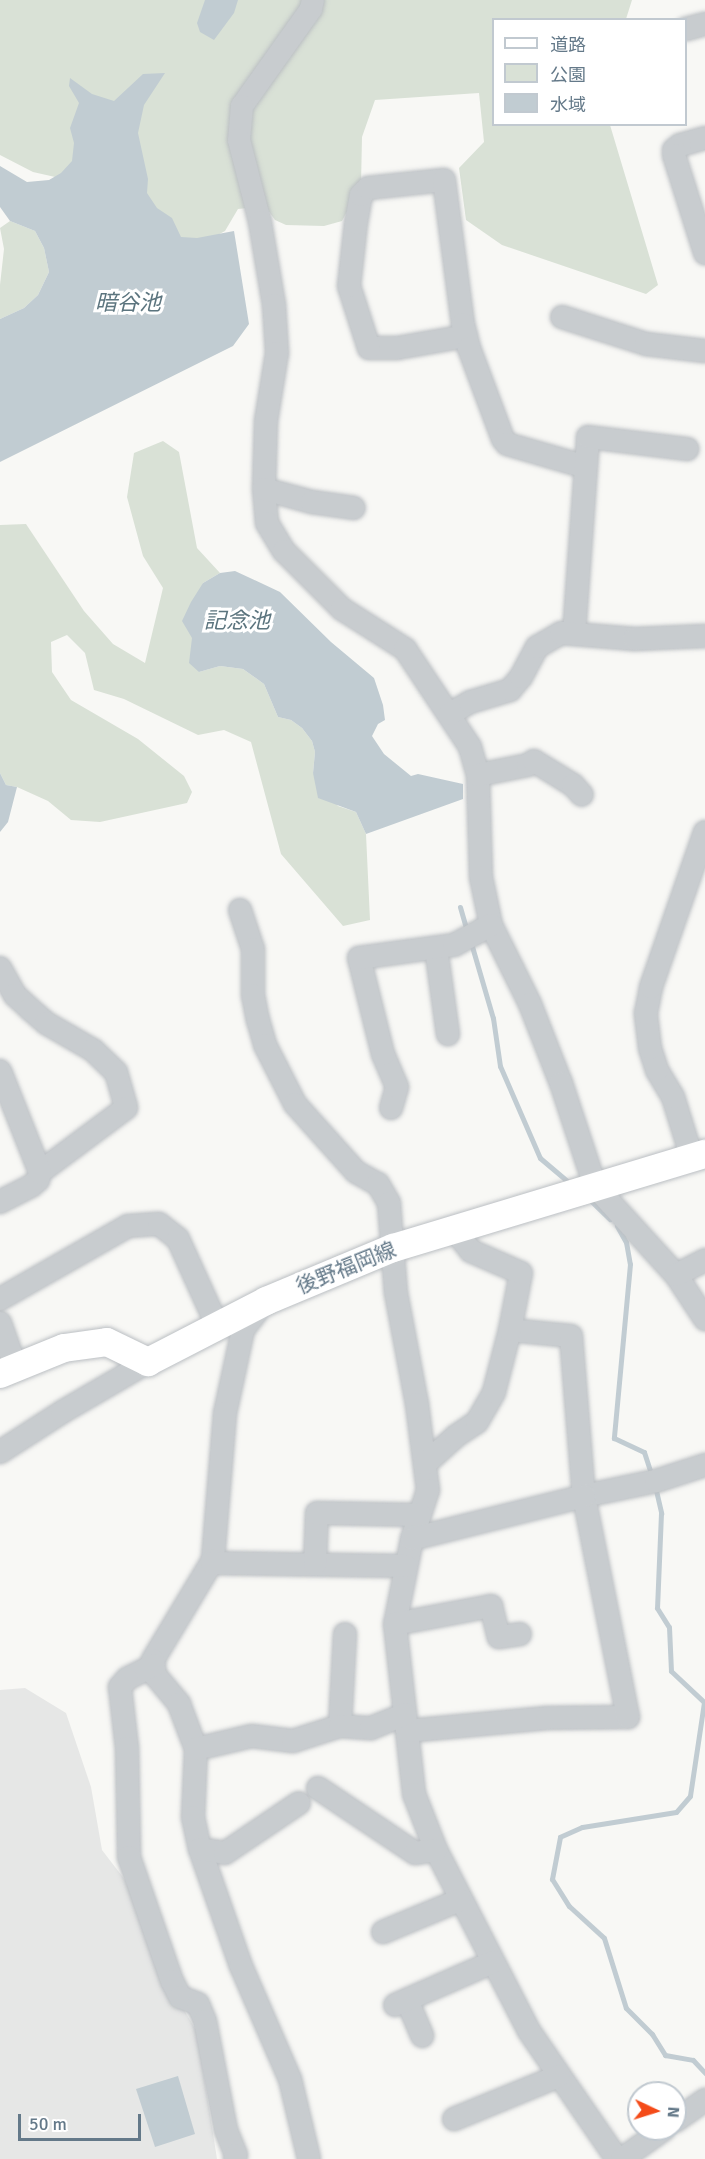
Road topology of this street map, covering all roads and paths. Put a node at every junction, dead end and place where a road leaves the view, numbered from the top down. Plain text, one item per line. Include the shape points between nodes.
1 (313, 0) edge
2 (705, 24) edge
3 (687, 29) edge
4 (705, 138) edge
5 (704, 248) edge
6 (562, 317) dead end
7 (466, 336) junction
8 (705, 351) edge
9 (687, 449) dead end
10 (586, 467) junction
11 (264, 489) junction
12 (354, 508) dead end
13 (583, 634) junction
14 (705, 636) edge
15 (450, 714) junction
16 (478, 775) junction
17 (582, 795) dead end
18 (705, 832) edge
19 (240, 910) dead end
20 (491, 925) junction
21 (436, 948) junction
22 (0, 968) edge
23 (448, 1034) dead end
24 (0, 1071) edge
25 (394, 1097) dead end
26 (698, 1156) edge
27 (40, 1172) junction
28 (596, 1186) junction
29 (0, 1202) edge
30 (460, 1227) junction
31 (393, 1248) junction
32 (705, 1260) edge
33 (676, 1275) junction
34 (0, 1299) edge
35 (266, 1301) junction
36 (705, 1319) edge
37 (0, 1323) edge
38 (218, 1327) junction
39 (510, 1330) junction
40 (148, 1362) junction
41 (8, 1371) edge
42 (0, 1452) edge
43 (424, 1464) junction
44 (705, 1465) edge
45 (584, 1496) junction
46 (420, 1515) junction
47 (412, 1539) junction
48 (212, 1563) junction
49 (315, 1564) junction
50 (406, 1566) junction
51 (395, 1624) junction
52 (345, 1635) dead end
53 (520, 1635) dead end
54 (154, 1665) junction
55 (406, 1723) junction
56 (340, 1726) junction
57 (196, 1749) junction
58 (318, 1788) dead end
59 (299, 1803) dead end
60 (200, 1850) junction
61 (436, 1850) junction
62 (460, 1900) junction
63 (383, 1932) dead end
64 (493, 1962) junction
65 (423, 2036) dead end
66 (559, 2076) junction
67 (705, 2100) edge
68 (687, 2113) edge
69 (454, 2119) dead end
70 (647, 2141) edge
71 (235, 2159) edge
72 (309, 2159) edge
73 (617, 2159) edge
74 (622, 2159) edge

1 - 11 street via 311,9 242,106 239,140 260,222 274,305 277,352 266,421
2 - 3 street
4 - 5 street via 674,150
6 - 8 street via 646,345
7 - 7 street via 444,180 368,188 359,204 349,286 369,348 396,348
7 - 10 street via 507,444
9 - 10 street via 588,437
10 - 13 street
11 - 12 street
11 - 15 street via 267,523 284,551 342,609 405,649
13 - 14 street via 635,639
13 - 15 street via 561,633 537,647 510,690 470,702
15 - 16 street via 470,747
16 - 17 street via 534,761
16 - 20 street via 481,877
18 - 26 street via 651,987 645,1022 657,1070
19 - 31 street via 253,949 253,995 265,1045 295,1104 356,1172 378,1184 386,1194
20 - 21 street via 461,943
20 - 28 street via 530,1004
21 - 23 street
21 - 25 street via 359,958
22 - 27 street via 15,995 30,1009 46,1023 93,1050 116,1072 126,1108
24 - 27 street
26 - 28 main road, 後野福岡線
27 - 29 street via 31,1186
28 - 30 main road, 後野福岡線
28 - 33 street
30 - 31 main road, 後野福岡線
30 - 39 street via 463,1241 471,1251 521,1273
31 - 35 main road, 後野福岡線
31 - 43 street via 396,1293
32 - 33 street
33 - 36 street
34 - 38 street via 128,1226 159,1224 178,1239
35 - 38 main road, 後野福岡線
35 - 48 street via 243,1330 225,1413
37 - 41 street
38 - 40 main road, 後野福岡線
39 - 43 street via 494,1392 477,1422
39 - 45 street via 571,1336
40 - 41 main road via 107,1342 64,1348
40 - 42 street
43 - 46 street via 428,1490
44 - 45 street via 656,1481
45 - 47 street
45 - 55 street via 628,1717
46 - 47 street
46 - 49 street via 317,1513
47 - 50 street
48 - 49 street
48 - 54 street via 163,1642
49 - 50 street
50 - 51 street
51 - 53 street via 491,1606 499,1636
51 - 55 street
52 - 56 street
54 - 57 street via 155,1675 179,1704
54 - 71 street via 120,1687 127,1748 129,1857 172,1982 180,1996 198,2004
55 - 56 street via 371,1728
55 - 61 street via 414,1794
56 - 57 street via 293,1741 252,1736
57 - 60 street via 193,1817
58 - 61 street via 415,1853
59 - 60 street via 225,1853
60 - 72 street via 241,1966 290,2079
61 - 62 street
62 - 63 street
62 - 64 street
64 - 65 street via 401,2003
64 - 66 street via 529,2031
66 - 69 street
66 - 73 street
67 - 68 street
70 - 74 street

